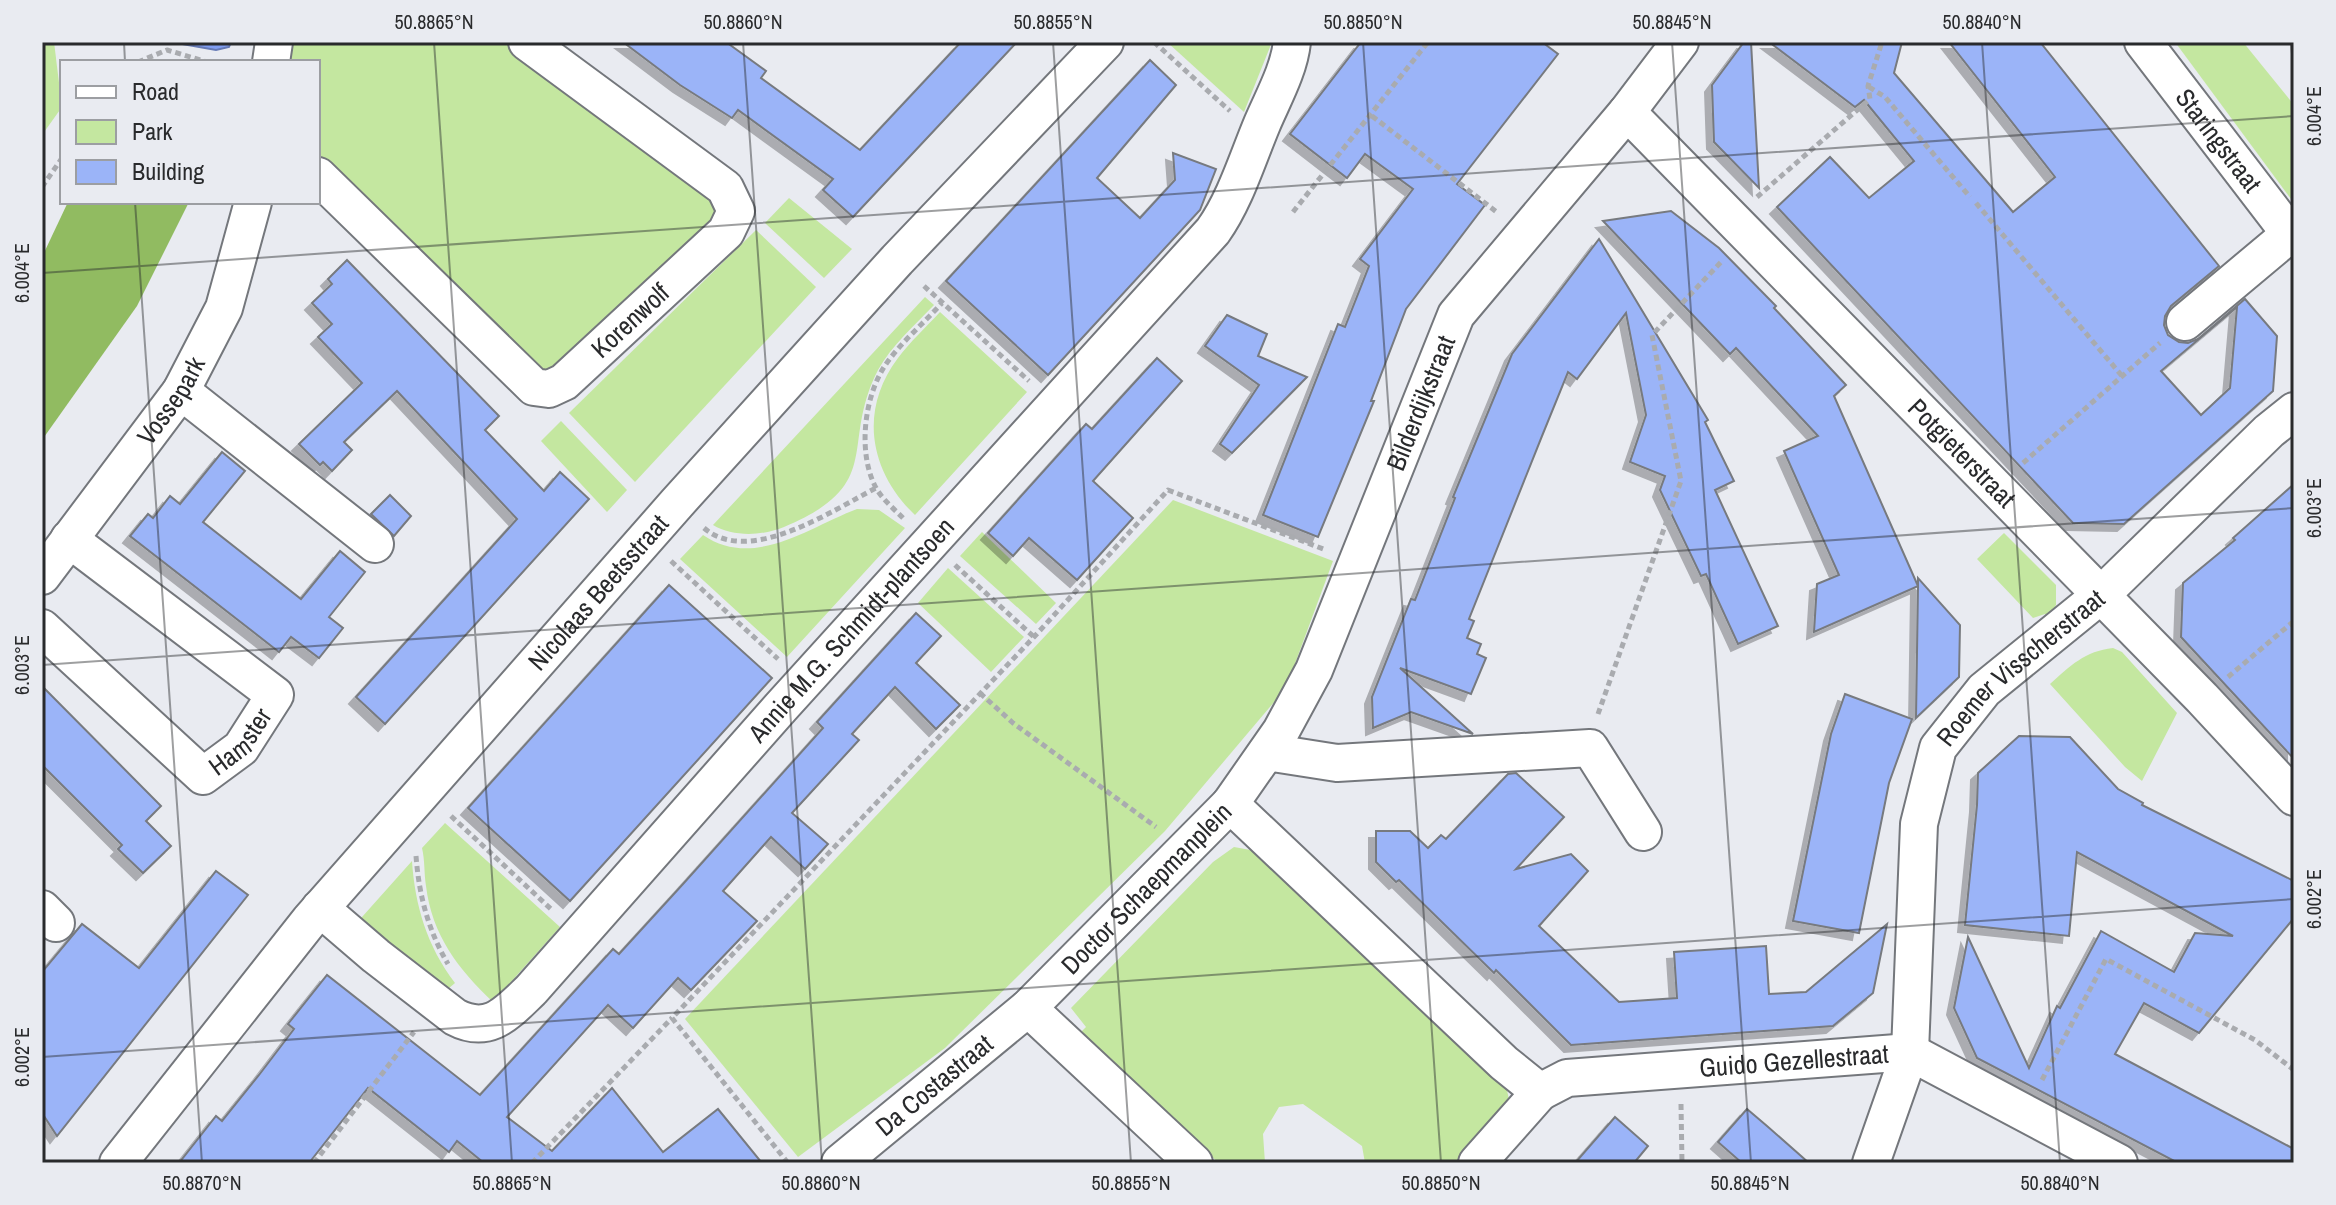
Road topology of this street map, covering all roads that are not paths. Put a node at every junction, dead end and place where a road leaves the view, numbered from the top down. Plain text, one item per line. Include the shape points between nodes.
1 (527, 42) edge
2 (1105, 42) edge
3 (1292, 42) edge
4 (1680, 42) edge
5 (2143, 42) edge
6 (1627, 112) junction
7 (320, 178) edge
8 (252, 204) edge
9 (2292, 236) edge
10 (2185, 322) road end
11 (181, 391) junction
12 (2294, 411) edge
13 (69, 539) junction
14 (375, 544) dead end
15 (42, 576) edge
16 (2101, 595) junction
17 (42, 628) edge
18 (1267, 752) junction
19 (2294, 797) edge
20 (1230, 804) junction
21 (1643, 832) dead end
22 (320, 908) junction
23 (1028, 1008) junction
24 (1910, 1052) junction
25 (1540, 1092) junction
26 (118, 1163) edge
27 (840, 1163) edge
28 (1194, 1163) edge
29 (1477, 1163) edge
30 (1871, 1163) edge
31 (2119, 1163) edge

1 - 7 street, Korenwolf via 725,188 736,211 726,232 564,382 549,389 534,387
2 - 22 street, Nicolaas Beetsstraat via 897,260
3 - 22 street, Annie M.G. Schmidt-plantsoen via 1258,135 1213,231 531,990 493,1021 469,1024
4 - 6 street, Bilderdijkstraat
5 - 9 street, Staringstraat
6 - 16 street, Potgieterstraat
6 - 18 street, Bilderdijkstraat via 1456,315 1314,670
8 - 11 street, Vossepark via 224,308
9 - 10 street
11 - 13 street, Vossepark
11 - 14 street
12 - 16 street, Roemer Visscherstraat
13 - 15 street, Vossepark
13 - 17 street, Hamster via 275,695 241,748 203,776
16 - 19 street, Potgieterstraat
16 - 24 street, Roemer Visscherstraat via 1984,690 1938,748 1919,824
18 - 20 street, Bilderdijkstraat
18 - 21 street via 1337,763 1590,748
20 - 23 street, Doctor Schaepmanplein
20 - 25 street, Doctor Schaepmanplein
22 - 26 street, Nicolaas Beetsstraat
23 - 27 street, Da Costastraat
23 - 28 street
24 - 25 street, Guido Gezellestraat via 1567,1078
24 - 30 street, Roemer Visscherstraat
24 - 31 street, Guido Gezellestraat
25 - 29 street

